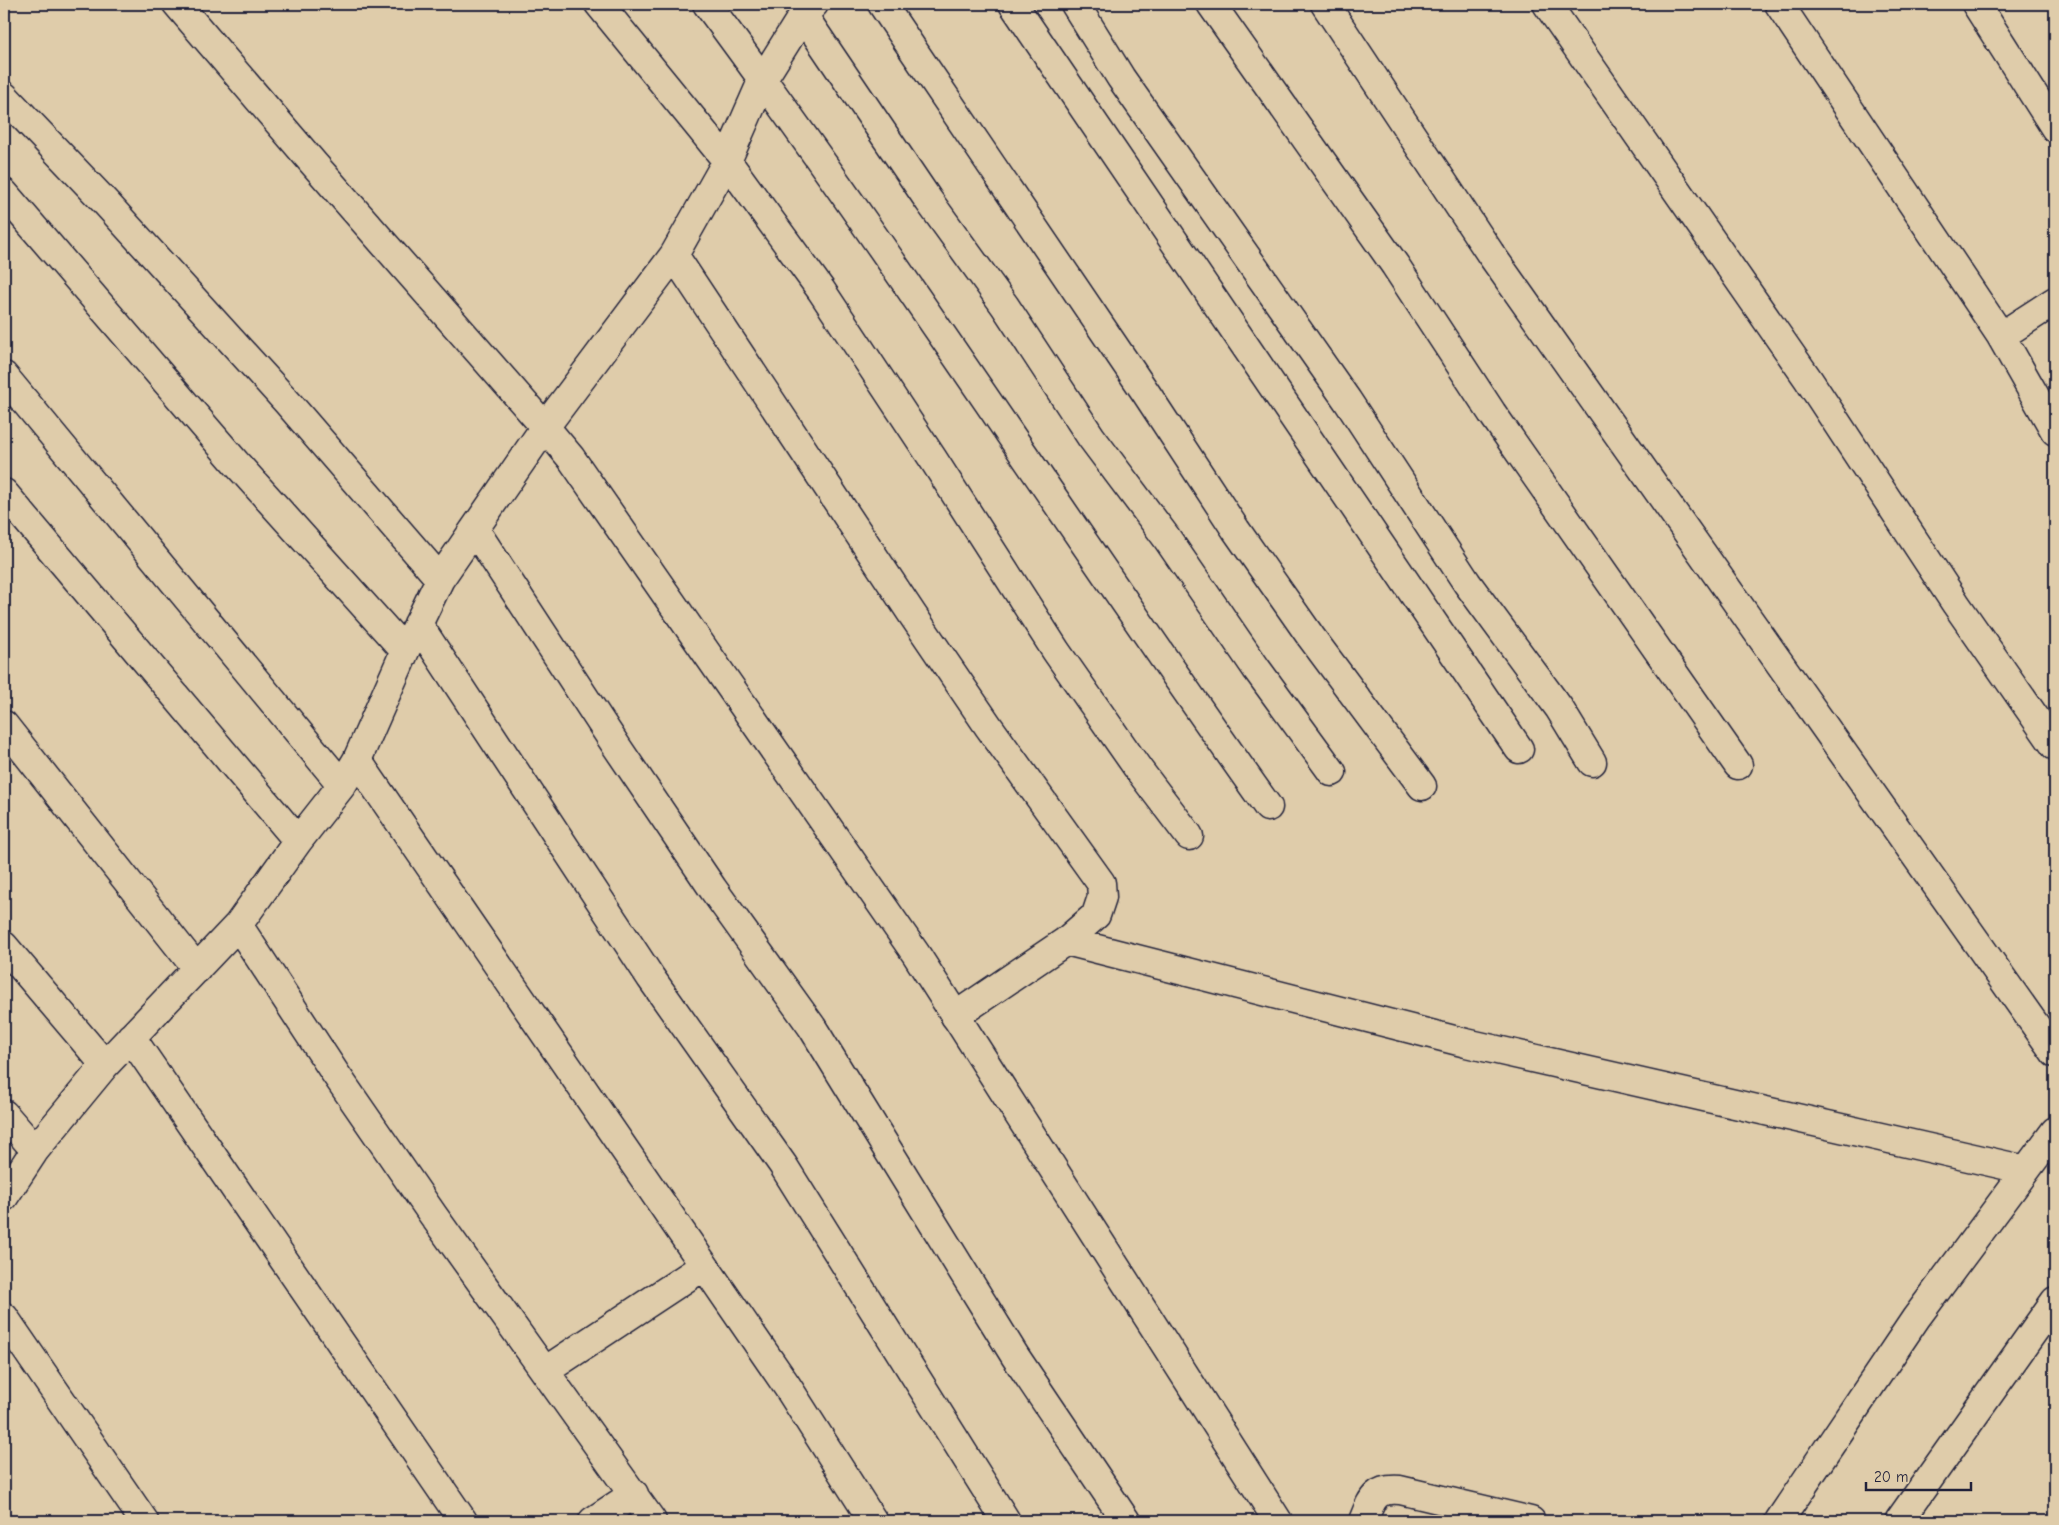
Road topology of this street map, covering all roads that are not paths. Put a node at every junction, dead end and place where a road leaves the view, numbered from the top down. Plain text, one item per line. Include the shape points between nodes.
1 (177, 4) edge
2 (599, 4) edge
3 (707, 4) edge
4 (882, 4) edge
5 (1012, 4) edge
6 (1075, 4) edge
7 (1211, 4) edge
8 (1325, 4) edge
9 (1547, 4) edge
10 (1779, 4) edge
11 (1976, 4) edge
12 (809, 9) edge
13 (763, 79) junction
14 (4, 96) edge
15 (2055, 128) edge
16 (727, 161) junction
17 (4, 193) edge
18 (674, 255) junction
19 (2055, 301) edge
20 (2001, 336) junction
21 (4, 376) edge
22 (545, 427) junction
23 (2055, 431) edge
24 (4, 493) edge
25 (475, 530) junction
26 (440, 579) junction
27 (418, 624) junction
28 (405, 651) junction
29 (4, 725) edge
30 (2055, 746) edge
31 (1519, 749) dead end
32 (357, 760) junction
33 (1592, 762) dead end
34 (1738, 765) dead end
35 (1332, 772) dead end
36 (342, 785) junction
37 (1422, 786) dead end
38 (1268, 807) dead end
39 (1189, 836) dead end
40 (298, 840) junction
41 (238, 924) junction
42 (1066, 941) junction
43 (4, 946) edge
44 (197, 969) junction
45 (956, 1016) junction
46 (131, 1037) junction
47 (2055, 1053) edge
48 (105, 1065) junction
49 (4, 1114) edge
50 (2055, 1131) edge
51 (34, 1150) junction
52 (2026, 1170) junction
53 (4, 1197) edge
54 (704, 1266) junction
55 (2055, 1301) edge
56 (4, 1317) edge
57 (545, 1372) junction
58 (634, 1494) junction
59 (144, 1521) edge
60 (462, 1521) edge
61 (593, 1521) edge
62 (652, 1521) edge
63 (873, 1521) edge
64 (1006, 1521) edge
65 (1126, 1521) edge
66 (1278, 1521) edge
67 (1363, 1521) edge
68 (1531, 1521) edge
69 (1779, 1521) edge
70 (1899, 1521) edge

1 - 22 street
2 - 16 street
3 - 13 street
4 - 37 street via 1236,530
5 - 31 street
6 - 33 street via 1120,78 1347,400 1467,583 1559,708
7 - 34 street via 1395,265 1492,413
8 - 47 street via 1490,253
9 - 30 street via 1808,379 1956,604
10 - 20 street
11 - 15 street
12 - 13 street
12 - 35 street via 929,201 1006,306 1091,437
13 - 16 street
13 - 38 street
14 - 26 street via 288,403
16 - 18 street
16 - 39 street via 826,298 1056,651
17 - 28 street via 236,463
18 - 22 street
18 - 42 street via 989,727 1101,884 1102,897 1096,915
19 - 20 street
20 - 23 street
21 - 36 street
22 - 25 street
22 - 45 street via 571,458
24 - 40 street
25 - 26 street
25 - 65 street via 713,889 812,1027 1015,1356
26 - 27 street
27 - 28 street
27 - 64 street via 651,978 783,1165
28 - 32 street
29 - 44 street
32 - 36 street
32 - 54 street
36 - 40 street
40 - 41 street
41 - 44 street
41 - 57 street via 341,1081
42 - 45 street
42 - 52 street via 1466,1042
43 - 48 street
44 - 46 street
45 - 66 street
46 - 48 street
46 - 60 street
48 - 51 street
49 - 51 street
50 - 52 street
51 - 53 street
52 - 69 street via 1916,1318
54 - 57 street
54 - 63 street via 787,1386
55 - 70 street
56 - 59 street
57 - 58 street
58 - 61 street
58 - 62 street
67 - 68 street via 1372,1498 1386,1489

